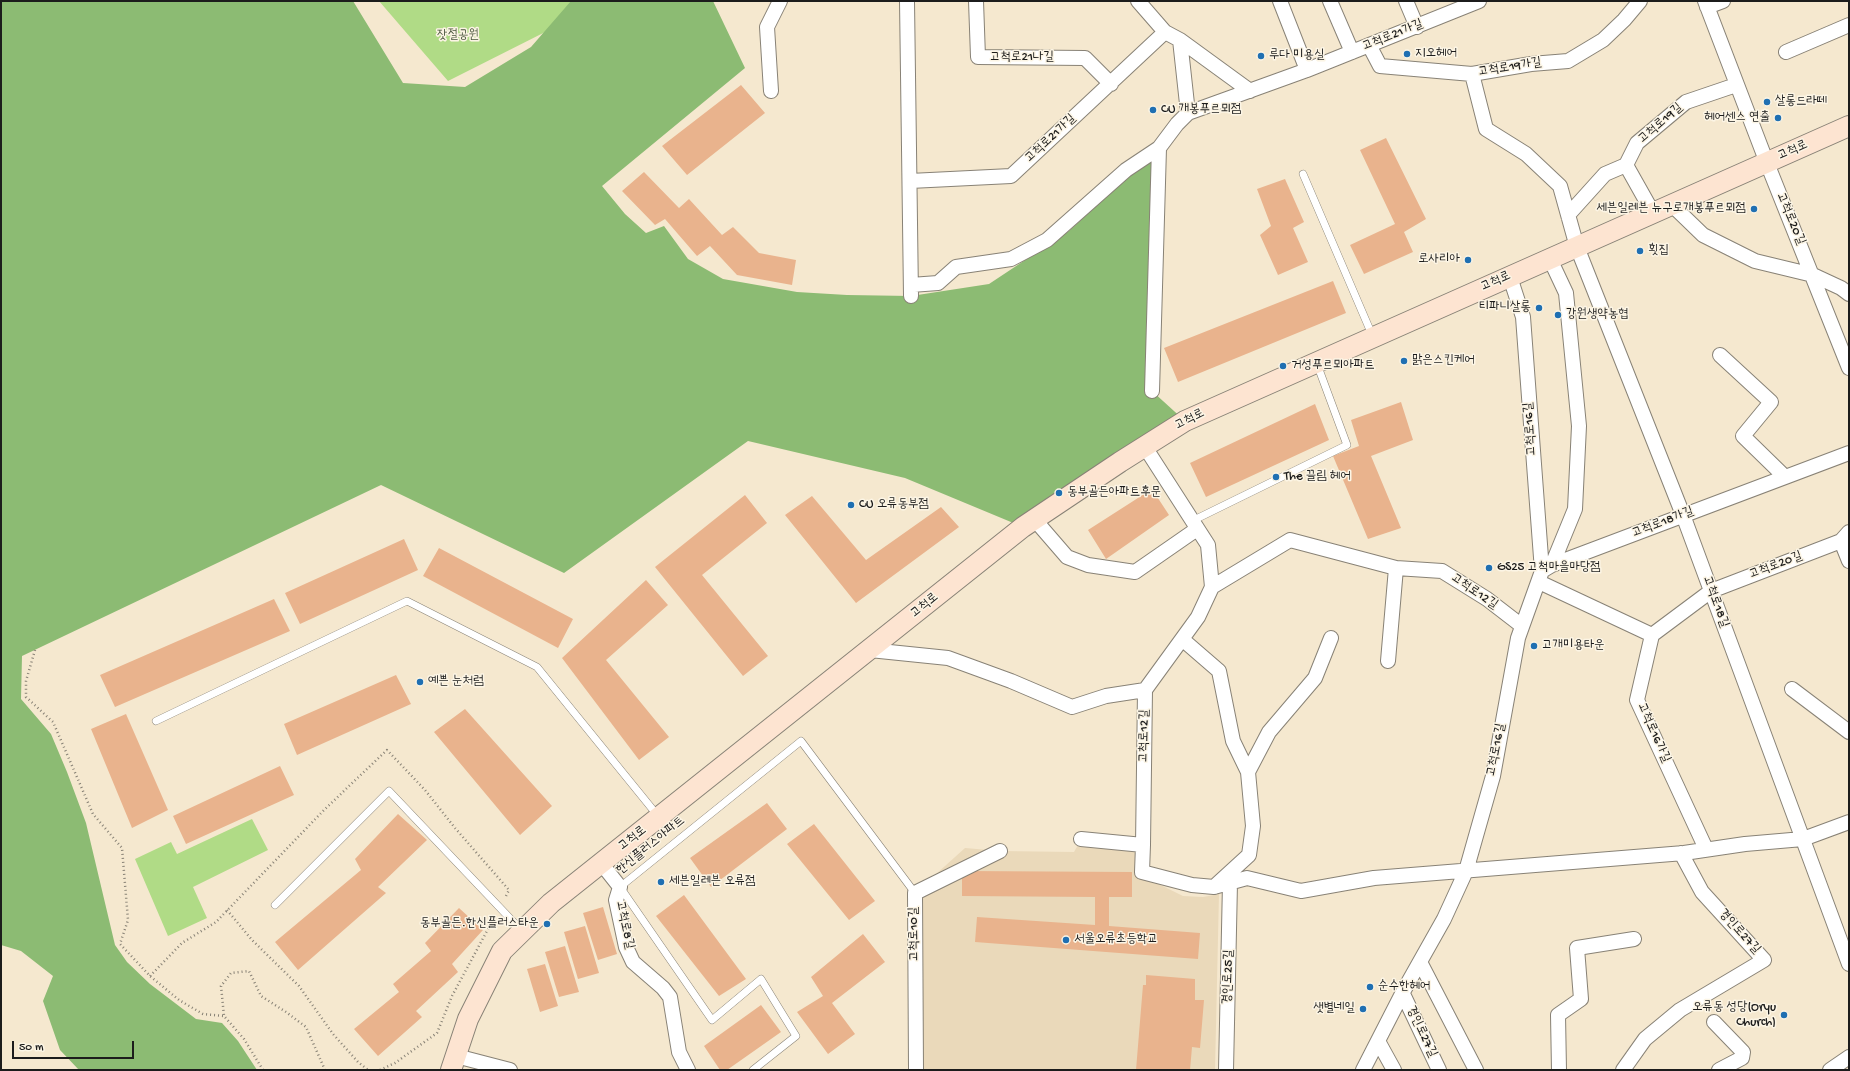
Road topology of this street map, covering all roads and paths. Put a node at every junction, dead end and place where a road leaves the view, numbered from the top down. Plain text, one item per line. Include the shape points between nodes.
1 (780, 1) edge
2 (907, 1) edge
3 (976, 1) edge
4 (1138, 1) edge
5 (1280, 1) edge
6 (1330, 1) edge
7 (1406, 1) edge
8 (1480, 1) edge
9 (1640, 1) edge
10 (1723, 1) edge
11 (1706, 4) edge
12 (1849, 25) edge
13 (1417, 27) junction
14 (1164, 32) junction
15 (1180, 40) junction
16 (1369, 45) junction
17 (1352, 52) junction
18 (1786, 52) dead end
19 (1307, 70) junction
20 (1472, 74) junction
21 (1111, 84) junction
22 (1736, 85) junction
23 (771, 91) dead end
24 (1250, 91) junction
25 (1188, 113) junction
26 (1849, 126) edge
27 (1159, 148) junction
28 (1766, 163) junction
29 (1626, 165) junction
30 (1303, 174) dead end
31 (910, 181) junction
32 (1672, 205) junction
33 (1653, 213) junction
34 (1568, 215) junction
35 (1577, 247) junction
36 (1550, 259) junction
37 (1813, 275) junction
38 (1510, 277) junction
39 (1849, 294) edge
40 (1374, 337) junction
41 (1720, 355) dead end
42 (1316, 362) junction
43 (1849, 368) edge
44 (1152, 391) dead end
45 (1144, 447) junction
46 (1849, 453) edge
47 (1784, 476) junction
48 (1683, 515) junction
49 (1035, 520) junction
50 (1195, 525) junction
51 (1845, 537) edge
52 (1849, 562) edge
53 (1396, 568) junction
54 (1544, 573) junction
55 (1212, 587) junction
56 (1711, 591) junction
57 (1522, 626) junction
58 (1652, 635) junction
59 (1331, 638) dead end
60 (1182, 639) junction
61 (35, 650) dead end
62 (870, 650) junction
63 (1388, 661) dead end
64 (1792, 689) dead end
65 (1145, 690) junction
66 (156, 721) dead end
67 (1849, 732) edge
68 (1248, 772) junction
69 (660, 818) junction
70 (1849, 822) edge
71 (1803, 839) junction
72 (1081, 840) dead end
73 (1143, 845) junction
74 (1706, 849) junction
75 (1000, 851) dead end
76 (1681, 853) junction
77 (601, 863) junction
78 (1466, 871) junction
79 (1230, 884) junction
80 (620, 887) junction
81 (1214, 887) junction
82 (915, 893) junction
83 (502, 904) dead end
84 (275, 905) dead end
85 (227, 910) junction
86 (494, 917) dead end
87 (522, 931) junction
88 (1634, 939) dead end
89 (1848, 961) edge
90 (1420, 962) junction
91 (150, 976) junction
92 (1403, 994) junction
93 (224, 1016) junction
94 (1714, 1022) dead end
95 (1378, 1041) junction
96 (1849, 1057) edge
97 (453, 1063) edge
98 (263, 1070) edge
99 (325, 1070) edge
100 (368, 1070) edge
101 (380, 1070) edge
102 (510, 1070) edge
103 (688, 1070) edge
104 (753, 1070) edge
105 (916, 1070) edge
106 (1226, 1070) edge
107 (1364, 1070) edge
108 (1394, 1070) edge
109 (1439, 1070) edge
110 (1476, 1070) edge
111 (1559, 1070) edge
112 (1624, 1070) edge
113 (1719, 1070) edge
114 (1830, 1070) edge

1 - 23 street via 767,27
2 - 31 street, 고척로21가길
3 - 21 street, 고척로21나길 via 978,57 1085,58
4 - 14 street
5 - 19 street
6 - 17 street
7 - 13 street
8 - 13 street, 고척로21가길
9 - 20 street, 고척로19가길 via 1602,40 1568,61
10 - 11 street
11 - 22 street
12 - 18 street
13 - 16 street, 고척로21가길
14 - 15 street
14 - 21 street, 고척로21가길
15 - 24 street
15 - 25 street
16 - 17 street, 고척로21가길
16 - 20 street, 고척로19가길 via 1380,66
17 - 19 street, 고척로21가길
19 - 24 street, 고척로21가길
20 - 34 street via 1486,129 1526,154 1560,186
21 - 31 street, 고척로21가길 via 1012,176
22 - 28 street
22 - 29 street, 고척로19길 via 1686,102 1637,143
24 - 25 street, 고척로21가길
25 - 27 street, 고척로21가길
26 - 28 main road, 고척로
27 - 31 street, 고척로21가길 via 1126,170 1047,240 1011,259 956,267 938,283 911,290
27 - 44 street
28 - 32 main road, 고척로
28 - 37 street, 고척로20길
29 - 33 street
29 - 34 street via 1605,174
30 - 40 lane
32 - 33 main road, 고척로
32 - 37 street via 1703,235 1755,261
33 - 35 main road, 고척로
34 - 35 street
35 - 36 main road, 고척로
35 - 48 street, 고척로18길
36 - 38 main road, 고척로
36 - 54 street via 1566,293 1579,426 1575,509
37 - 39 street
37 - 43 street, 고척로20길
38 - 40 main road, 고척로
38 - 54 street, 고척로16길 via 1523,317
40 - 42 main road, 고척로
41 - 47 street via 1771,402 1743,436
42 - 45 main road, 고척로 via 1185,421
42 - 50 lane via 1347,445
45 - 49 main road, 고척로
45 - 50 street
46 - 47 street, 고척로18가길
47 - 48 street, 고척로18가길
48 - 54 street, 고척로18가길
48 - 56 street, 고척로18길
49 - 50 street via 1067,557 1088,565 1135,572
49 - 62 main road, 고척로
50 - 55 street via 1208,545
51 - 52 street, 고척로20길
51 - 56 street, 고척로20길
53 - 55 street, 고척로12길 via 1290,540
53 - 57 street, 고척로12길 via 1442,571 1487,599
53 - 63 street
54 - 57 street, 고척로16길
54 - 58 street
55 - 60 street, 고척로12길 via 1198,617
56 - 58 street
56 - 71 street, 고척로18길
57 - 78 street, 고척로16길 via 1493,776
58 - 74 street, 고척로16가길 via 1637,700
59 - 68 street via 1315,678 1269,732
60 - 65 street, 고척로12길
60 - 68 street via 1219,671 1233,741
61 - 91 path via 26,681 26,697 53,722 93,814 122,848 128,920 120,944
62 - 65 street via 948,658 1072,707 1106,696
62 - 69 main road, 고척로
64 - 67 street
65 - 73 street, 고척로12길
66 - 69 lane via 407,601 537,667
68 - 81 street via 1253,826 1249,855
69 - 77 main road, 고척로
70 - 71 street
71 - 74 street
71 - 89 street, 고척로18길
72 - 73 street
73 - 81 street, 고척로12길 via 1142,872 1192,885
74 - 76 street
75 - 82 street, 고척로10길
76 - 78 street
76 - 112 street, 경인로27길 via 1702,892 1764,960 1680,1010 1645,1039
77 - 80 street, 고척로8길
77 - 87 main road, 고척로 via 551,903
78 - 79 street via 1374,878 1301,890 1247,878
78 - 90 street, 고척로16길 via 1444,919
79 - 81 street, 고척로12길
79 - 106 street, 경인로25길
80 - 82 lane, 한신플러스아파트 via 801,741
80 - 103 street, 고척로8길 via 616,900 626,947 633,962 670,997 679,1052
80 - 104 lane, 한신플러스아파트 via 712,1020 761,979 796,1036
82 - 105 street, 고척로10길
83 - 85 path via 509,890 425,790 387,750
84 - 87 lane via 389,791
85 - 91 path via 216,922 182,943
85 - 100 path via 252,940 300,986 333,1034
86 - 101 path via 452,996 437,1033 395,1063
87 - 97 main road, 고척로 via 502,951 468,1019
88 - 111 street via 1577,948 1581,999 1558,1015
90 - 92 street, 고척로16길
90 - 110 street
91 - 93 path via 179,1000 203,1014
92 - 95 street, 고척로16길
92 - 109 street, 경인로27길
93 - 98 path via 244,1039
93 - 99 path via 221,986 231,973 249,971 261,996 306,1028
94 - 113 street via 1743,1052 1742,1058
95 - 107 street, 고척로16길
95 - 108 street
96 - 114 street
97 - 102 street

